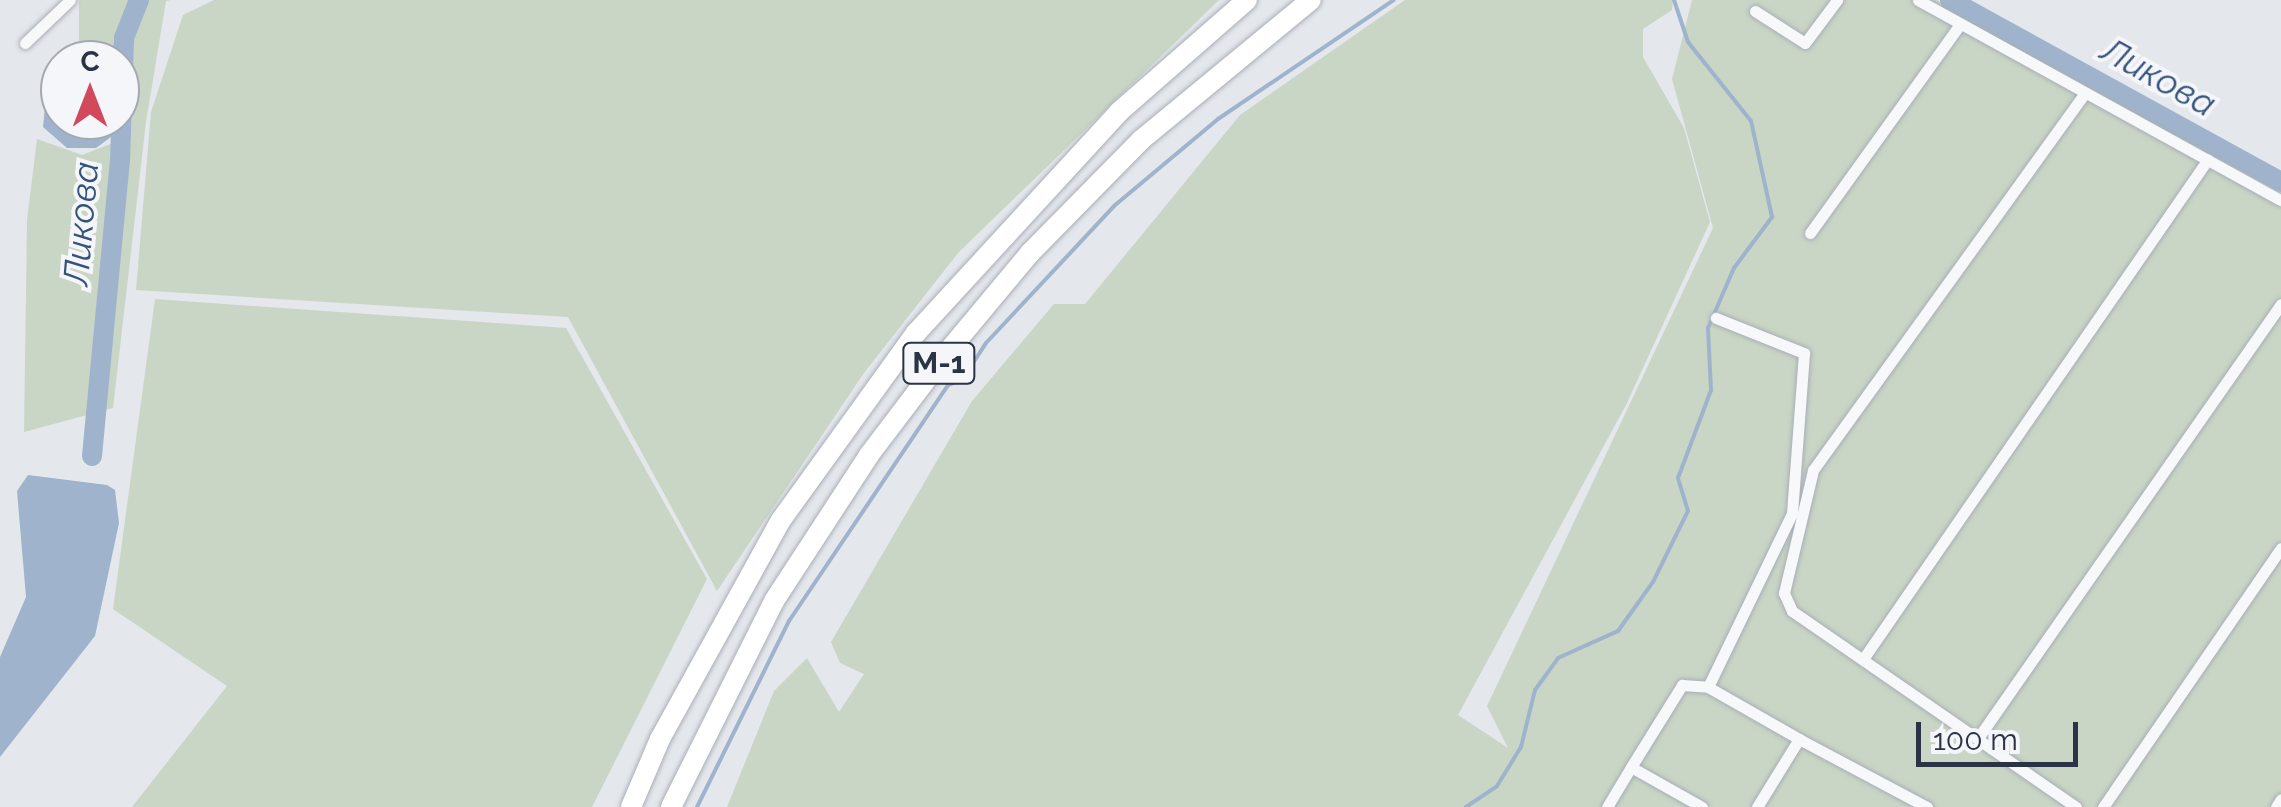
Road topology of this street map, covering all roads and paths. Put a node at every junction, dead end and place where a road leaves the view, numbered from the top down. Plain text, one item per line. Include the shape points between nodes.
1 (70, 0) edge
2 (1247, 0) edge
3 (1310, 0) edge
4 (1837, 0) edge
5 (1918, 0) edge
6 (1755, 10) dead end
7 (1959, 26) junction
8 (25, 43) dead end
9 (2084, 94) junction
10 (2208, 160) junction
11 (2281, 200) edge
12 (1810, 234) dead end
13 (2281, 304) edge
14 (1716, 318) dead end
15 (2281, 548) edge
16 (1863, 659) junction
17 (1708, 687) junction
18 (1978, 738) junction
19 (1798, 739) junction
20 (1631, 767) junction
21 (2281, 799) edge
22 (631, 807) edge
23 (671, 807) edge
24 (1607, 807) edge
25 (1702, 807) edge
26 (1758, 807) edge
27 (1927, 807) edge
28 (2076, 807) edge
29 (2103, 807) edge
30 (2276, 807) edge

1 - 8 street
2 - 22 highway, М-1 via 1119,112 916,332 763,550
3 - 23 highway, М-1 via 1142,140 1030,253 945,355 774,601
4 - 6 street via 1805,43
5 - 7 street
7 - 9 street
7 - 12 street
9 - 10 street
9 - 16 street via 1813,470 1785,604
10 - 11 street
10 - 16 street
13 - 18 street
14 - 17 street via 1804,353 1792,513
15 - 29 street
16 - 18 street
17 - 19 street
17 - 20 street via 1682,685
18 - 28 street
19 - 26 street
19 - 27 street
20 - 24 street
20 - 25 street
21 - 30 street

